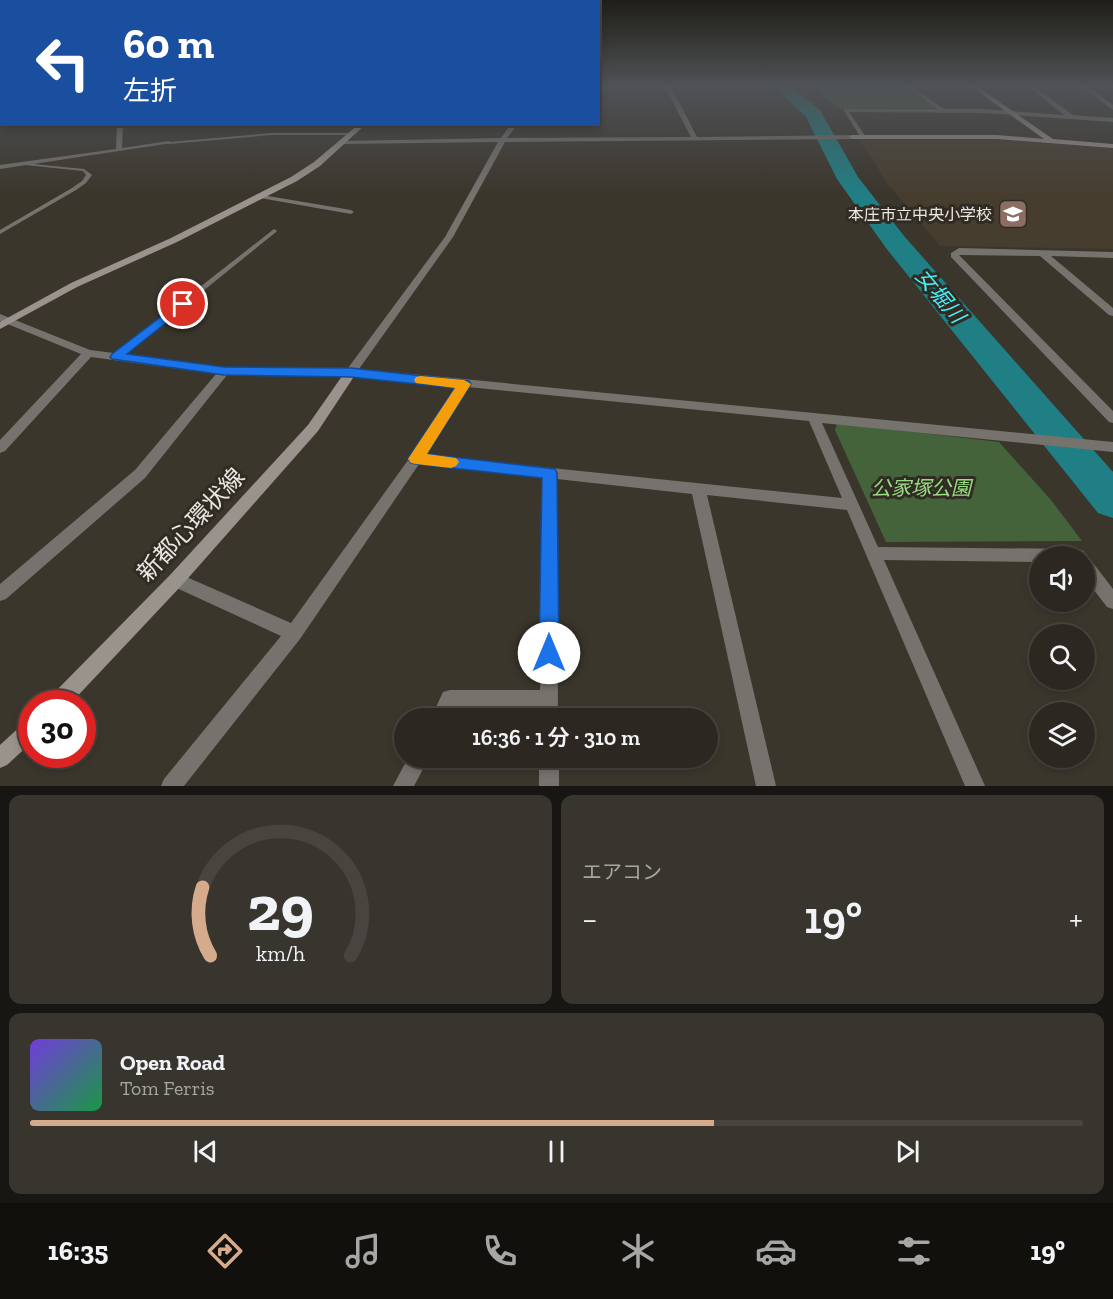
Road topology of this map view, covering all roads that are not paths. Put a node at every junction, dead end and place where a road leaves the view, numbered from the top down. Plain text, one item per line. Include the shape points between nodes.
1 (686, 122) edge
2 (853, 122) edge
3 (1024, 122) edge
4 (120, 126) edge
5 (361, 126) edge
6 (513, 126) edge
7 (353, 134) junction
8 (694, 137) junction
9 (864, 137) junction
10 (502, 141) junction
11 (1052, 141) junction
12 (343, 142) junction
13 (169, 143) joint
14 (1113, 146) edge
15 (119, 149) junction
16 (25, 164) junction
17 (0, 167) edge
18 (262, 197) junction
19 (351, 212) dead end
20 (274, 231) dead end
21 (0, 232) edge
22 (1042, 253) junction
23 (1113, 255) edge
24 (1113, 313) edge
25 (3, 321) edge
26 (88, 353) junction
27 (116, 357) junction
28 (224, 371) junction
29 (351, 372) junction
30 (464, 384) junction
31 (813, 416) junction
32 (1113, 419) edge
33 (5, 438) edge
34 (1113, 447) edge
35 (0, 448) edge
36 (416, 459) junction
37 (550, 473) junction
38 (698, 488) junction
39 (852, 505) junction
40 (873, 553) junction
41 (1029, 555) edge
42 (1095, 578) edge
43 (176, 580) junction
44 (0, 594) edge
45 (1113, 602) edge
46 (294, 633) junction
47 (70, 690) edge
48 (549, 699) junction
49 (445, 708) edge
50 (549, 708) edge
51 (18, 742) edge
52 (0, 758) edge
53 (413, 768) edge
54 (549, 768) edge
55 (171, 786) edge
56 (403, 786) edge
57 (549, 786) edge
58 (766, 786) edge
59 (975, 786) edge

1 - 8 street
2 - 9 street
3 - 11 street
4 - 15 street
5 - 7 street
6 - 10 street
7 - 12 street
7 - 13 lane via 272,134
8 - 9 street
8 - 10 street
9 - 11 street
10 - 12 street
10 - 29 street via 449,237
11 - 14 street
12 - 18 street via 317,164
13 - 15 street
15 - 16 street
16 - 17 street
16 - 21 lane via 84,170 89,175 74,189
18 - 19 lane
18 - 25 street
20 - 27 lane
22 - 23 street
22 - 24 street
22 - 32 street via 960,251 954,255
25 - 26 street
26 - 27 street
26 - 33 street
27 - 28 street
28 - 29 street
28 - 44 street via 140,474
29 - 30 street
29 - 43 street, 新都心環状線 via 313,428
30 - 31 street
30 - 36 street
31 - 34 street
31 - 39 street
33 - 35 street
36 - 37 street
36 - 46 street
37 - 38 street
37 - 48 street
38 - 39 street
38 - 58 street
39 - 40 street
40 - 41 street
40 - 59 street
42 - 45 street
43 - 46 street
43 - 47 street, 新都心環状線
46 - 55 street
48 - 49 street via 450,699
48 - 50 street
51 - 52 street
53 - 56 street
54 - 57 street

